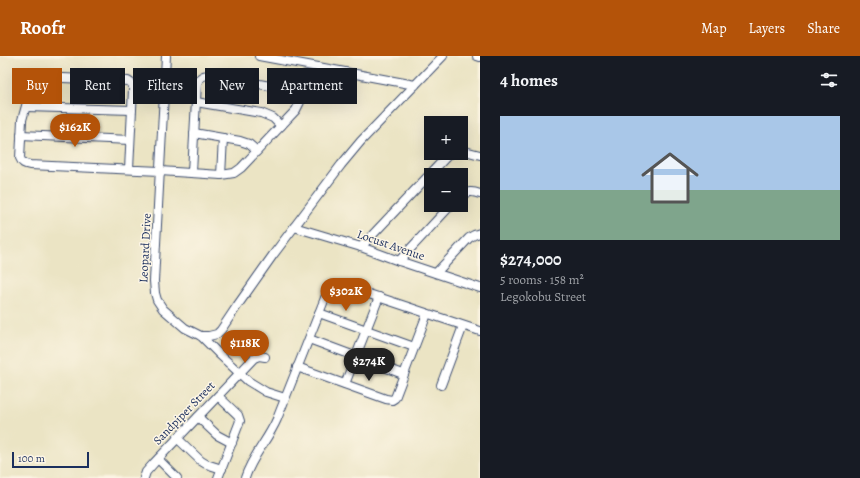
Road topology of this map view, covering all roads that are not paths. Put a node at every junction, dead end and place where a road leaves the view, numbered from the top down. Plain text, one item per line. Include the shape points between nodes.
1 (166, 56) edge
2 (259, 56) edge
3 (443, 56) edge
4 (197, 83) edge
5 (415, 85) junction
6 (197, 102) edge
7 (196, 104) edge
8 (26, 107) junction
9 (132, 110) junction
10 (281, 126) junction
11 (194, 132) junction
12 (21, 135) junction
13 (223, 138) junction
14 (130, 140) junction
15 (257, 151) junction
16 (468, 152) edge
17 (480, 155) edge
18 (443, 160) edge
19 (129, 170) junction
20 (160, 171) junction
21 (192, 172) junction
22 (221, 175) junction
23 (468, 193) edge
24 (480, 194) edge
25 (444, 212) edge
26 (294, 227) junction
27 (480, 233) edge
28 (361, 247) junction
29 (399, 261) junction
30 (436, 273) junction
31 (480, 288) edge
32 (379, 298) junction
33 (319, 313) junction
34 (427, 314) junction
35 (463, 326) junction
36 (367, 330) junction
37 (480, 331) edge
38 (201, 336) junction
39 (308, 339) junction
40 (414, 347) junction
41 (264, 357) dead end
42 (355, 357) junction
43 (298, 367) junction
44 (240, 373) junction
45 (403, 374) junction
46 (345, 384) junction
47 (441, 384) dead end
48 (218, 396) junction
49 (285, 398) junction
50 (198, 417) junction
51 (177, 438) junction
52 (232, 443) junction
53 (159, 458) junction
54 (222, 469) junction
55 (144, 478) edge
56 (177, 478) edge
57 (218, 478) edge
58 (245, 478) edge

1 - 20 street, Leopard Drive
2 - 5 street
3 - 5 street
4 - 10 street via 203,76 211,75 287,89 298,96 300,102
5 - 26 street via 352,152
6 - 10 street via 261,114 273,118
7 - 11 street
8 - 9 street
8 - 9 street via 33,82 37,77 131,82
8 - 12 street
9 - 14 street
10 - 15 street
11 - 13 street
11 - 21 street
12 - 14 street
12 - 19 street via 20,158 25,164
13 - 15 street via 244,142
13 - 22 street
14 - 19 street
15 - 22 street via 238,171
16 - 17 street
18 - 28 street
19 - 20 street
20 - 21 street
20 - 38 street, Leopard Drive via 155,293 163,309 185,328
21 - 22 street
23 - 24 street via 473,191
25 - 29 street
26 - 28 street, Locust Avenue
26 - 38 street via 221,330 216,334
27 - 30 street via 469,238
28 - 29 street, Locust Avenue
29 - 30 street, Locust Avenue
30 - 31 street, Locust Avenue
32 - 33 street via 345,286 336,286 328,292
32 - 34 street
32 - 36 street
33 - 36 street
33 - 39 street
34 - 35 street
34 - 40 street
35 - 37 street
35 - 47 street
36 - 40 street
36 - 42 street
38 - 44 street, Leopard Drive
39 - 42 street
39 - 43 street
40 - 45 street
41 - 44 street, Sandpiper Street via 254,358
42 - 45 street
42 - 46 street
43 - 46 street
43 - 49 street
44 - 48 street, Sandpiper Street
44 - 49 street, Leopard Drive via 266,392
45 - 46 street via 392,400
48 - 50 street, Sandpiper Street
48 - 52 street via 240,418
49 - 58 street via 273,428
50 - 51 street, Sandpiper Street
50 - 52 street via 217,435
51 - 53 street, Sandpiper Street
51 - 54 street via 201,461
52 - 54 street
53 - 55 street, Sandpiper Street
53 - 56 street
54 - 57 street

